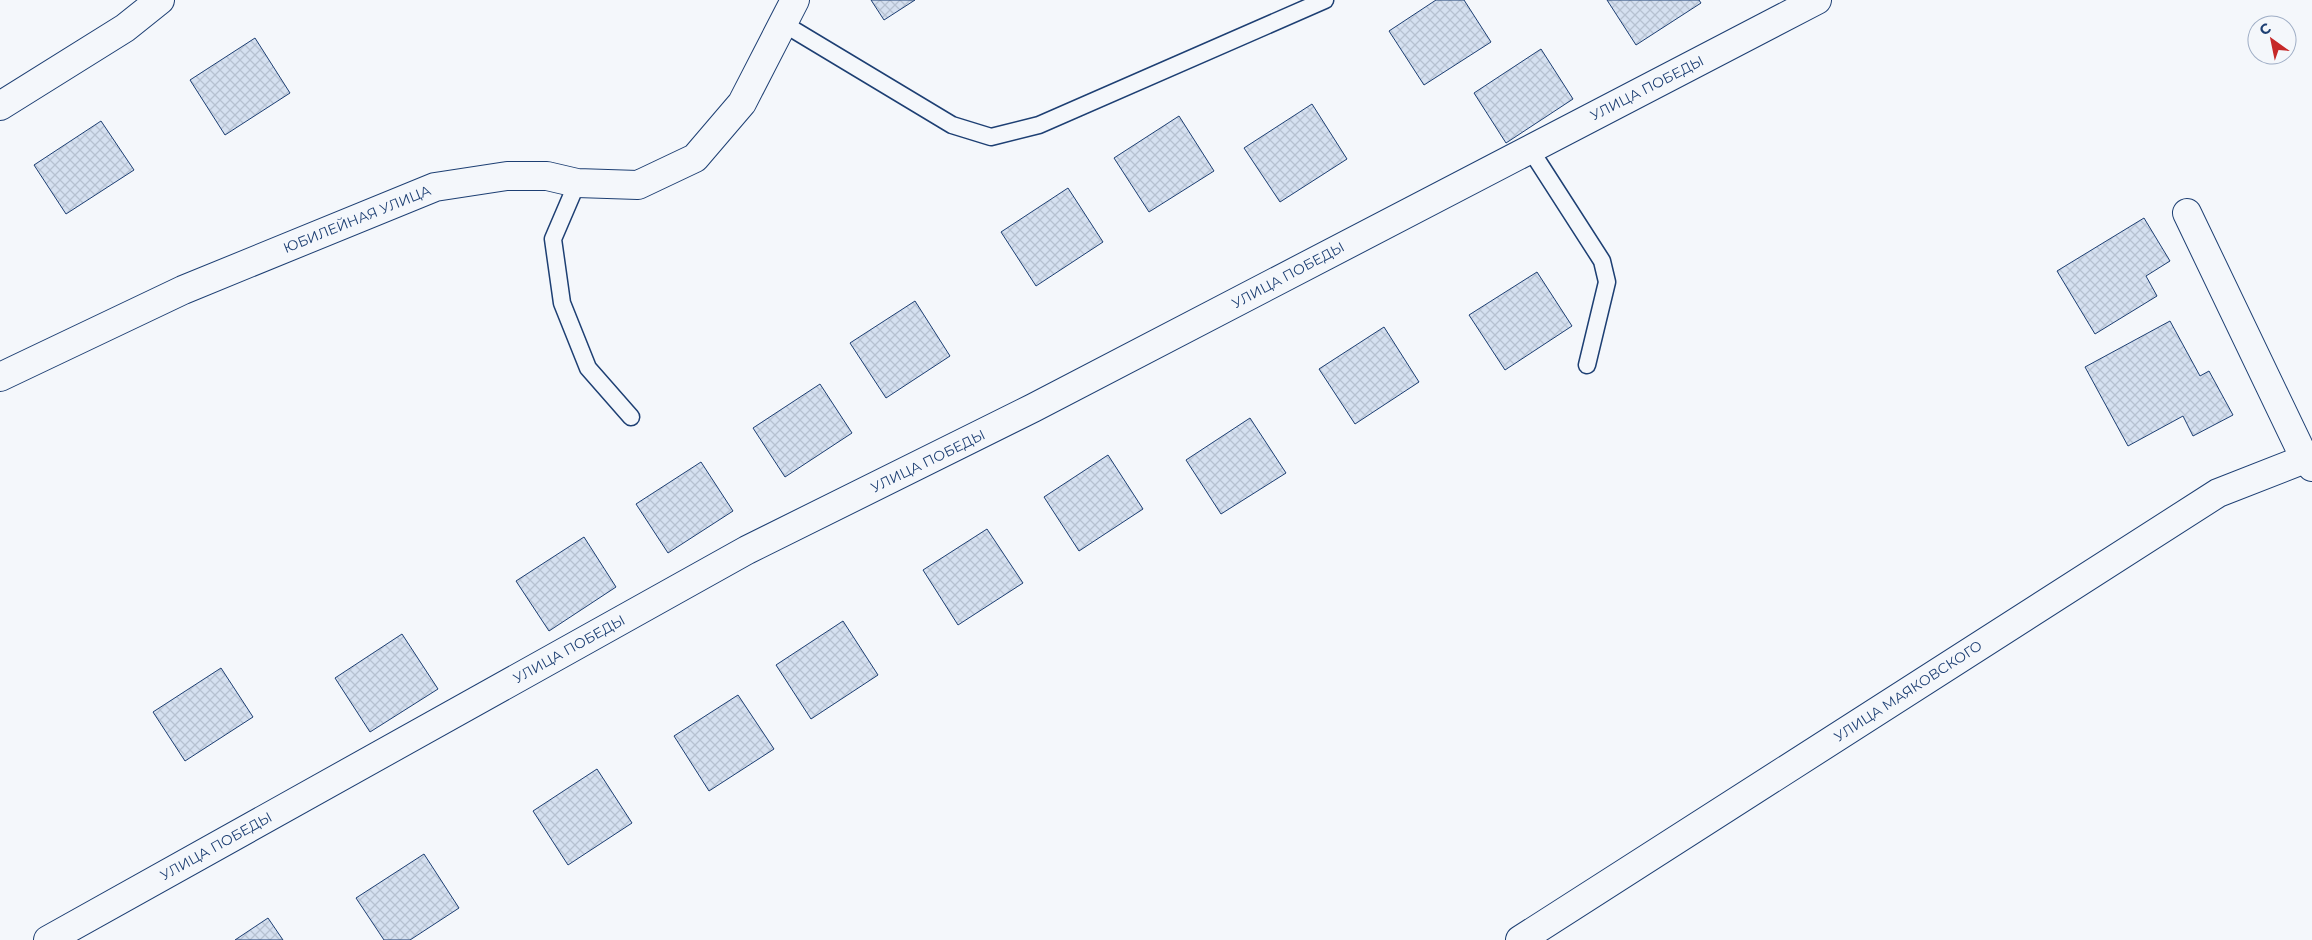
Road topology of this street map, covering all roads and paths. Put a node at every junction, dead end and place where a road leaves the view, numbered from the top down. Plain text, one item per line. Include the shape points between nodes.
1 (160, 0) edge
2 (1324, 0) edge
3 (1817, 0) edge
4 (790, 12) edge
5 (0, 106) edge
6 (1530, 149) junction
7 (577, 183) junction
8 (2187, 213) dead end
9 (1587, 365) dead end
10 (0, 377) edge
11 (631, 417) dead end
12 (2309, 463) edge
13 (48, 940) edge
14 (1520, 940) edge

1 - 5 street via 125,28
2 - 4 lane via 1039,125 991,138 952,125
3 - 6 street, УЛИЦА ПОБЕДЫ
4 - 7 street, ЮБИЛЕЙНАЯ УЛИЦА via 742,103 695,158 638,185
6 - 9 lane via 1602,261 1607,282
6 - 13 street, УЛИЦА ПОБЕДЫ via 1033,408 747,550
7 - 10 street, ЮБИЛЕЙНАЯ УЛИЦА via 547,176 507,176 436,187 183,290
7 - 11 lane via 553,239 562,303 588,368
8 - 12 street
12 - 14 street, УЛИЦА МАЯКОВСКОГО via 2218,493

